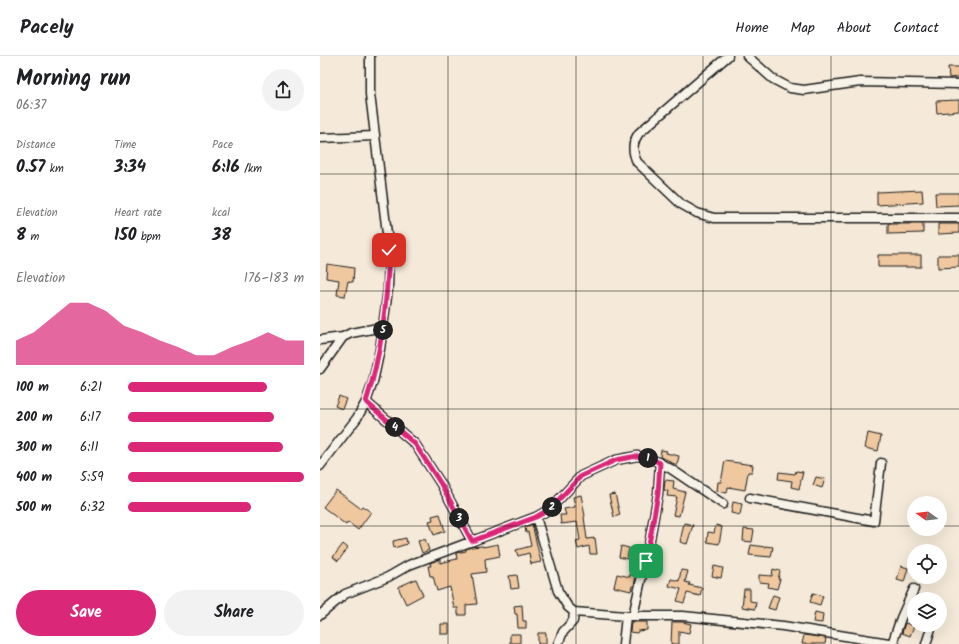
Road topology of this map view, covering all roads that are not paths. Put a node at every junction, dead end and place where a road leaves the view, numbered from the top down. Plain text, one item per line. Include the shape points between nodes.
1 (370, 56) edge
2 (728, 56) edge
3 (747, 56) edge
4 (959, 84) edge
5 (375, 136) junction
6 (320, 138) edge
7 (959, 218) edge
8 (383, 327) junction
9 (343, 337) junction
10 (320, 340) edge
11 (320, 369) edge
12 (366, 402) junction
13 (660, 463) junction
14 (881, 463) dead end
15 (320, 466) edge
16 (750, 498) dead end
17 (723, 504) dead end
18 (536, 517) junction
19 (472, 541) junction
20 (914, 589) dead end
21 (574, 612) junction
22 (320, 615) edge
23 (630, 616) junction
24 (930, 632) edge
25 (872, 642) edge
26 (558, 644) edge
27 (623, 644) edge
28 (892, 644) edge
29 (895, 644) edge
30 (926, 644) edge

1 - 5 street via 370,94
2 - 7 street via 639,133 634,141 633,153 637,162 681,204 697,213 714,218
3 - 4 street via 773,79 790,88 804,90 860,82
5 - 6 street
5 - 8 street via 389,250 388,289
8 - 9 street
8 - 12 street
9 - 10 street
9 - 11 street
12 - 15 street via 357,418
12 - 19 street via 415,444 441,484
13 - 17 street
13 - 18 street via 637,456 616,460 581,476 550,509
13 - 23 street via 658,494 650,539
14 - 16 street via 874,521
18 - 19 street
18 - 21 street via 558,591 568,608
19 - 22 street via 409,565 388,577 345,594
20 - 28 street
21 - 23 street
21 - 26 street via 573,621 563,632
23 - 25 street via 690,617 783,626
23 - 27 street
24 - 30 street
25 - 28 street
28 - 29 street

